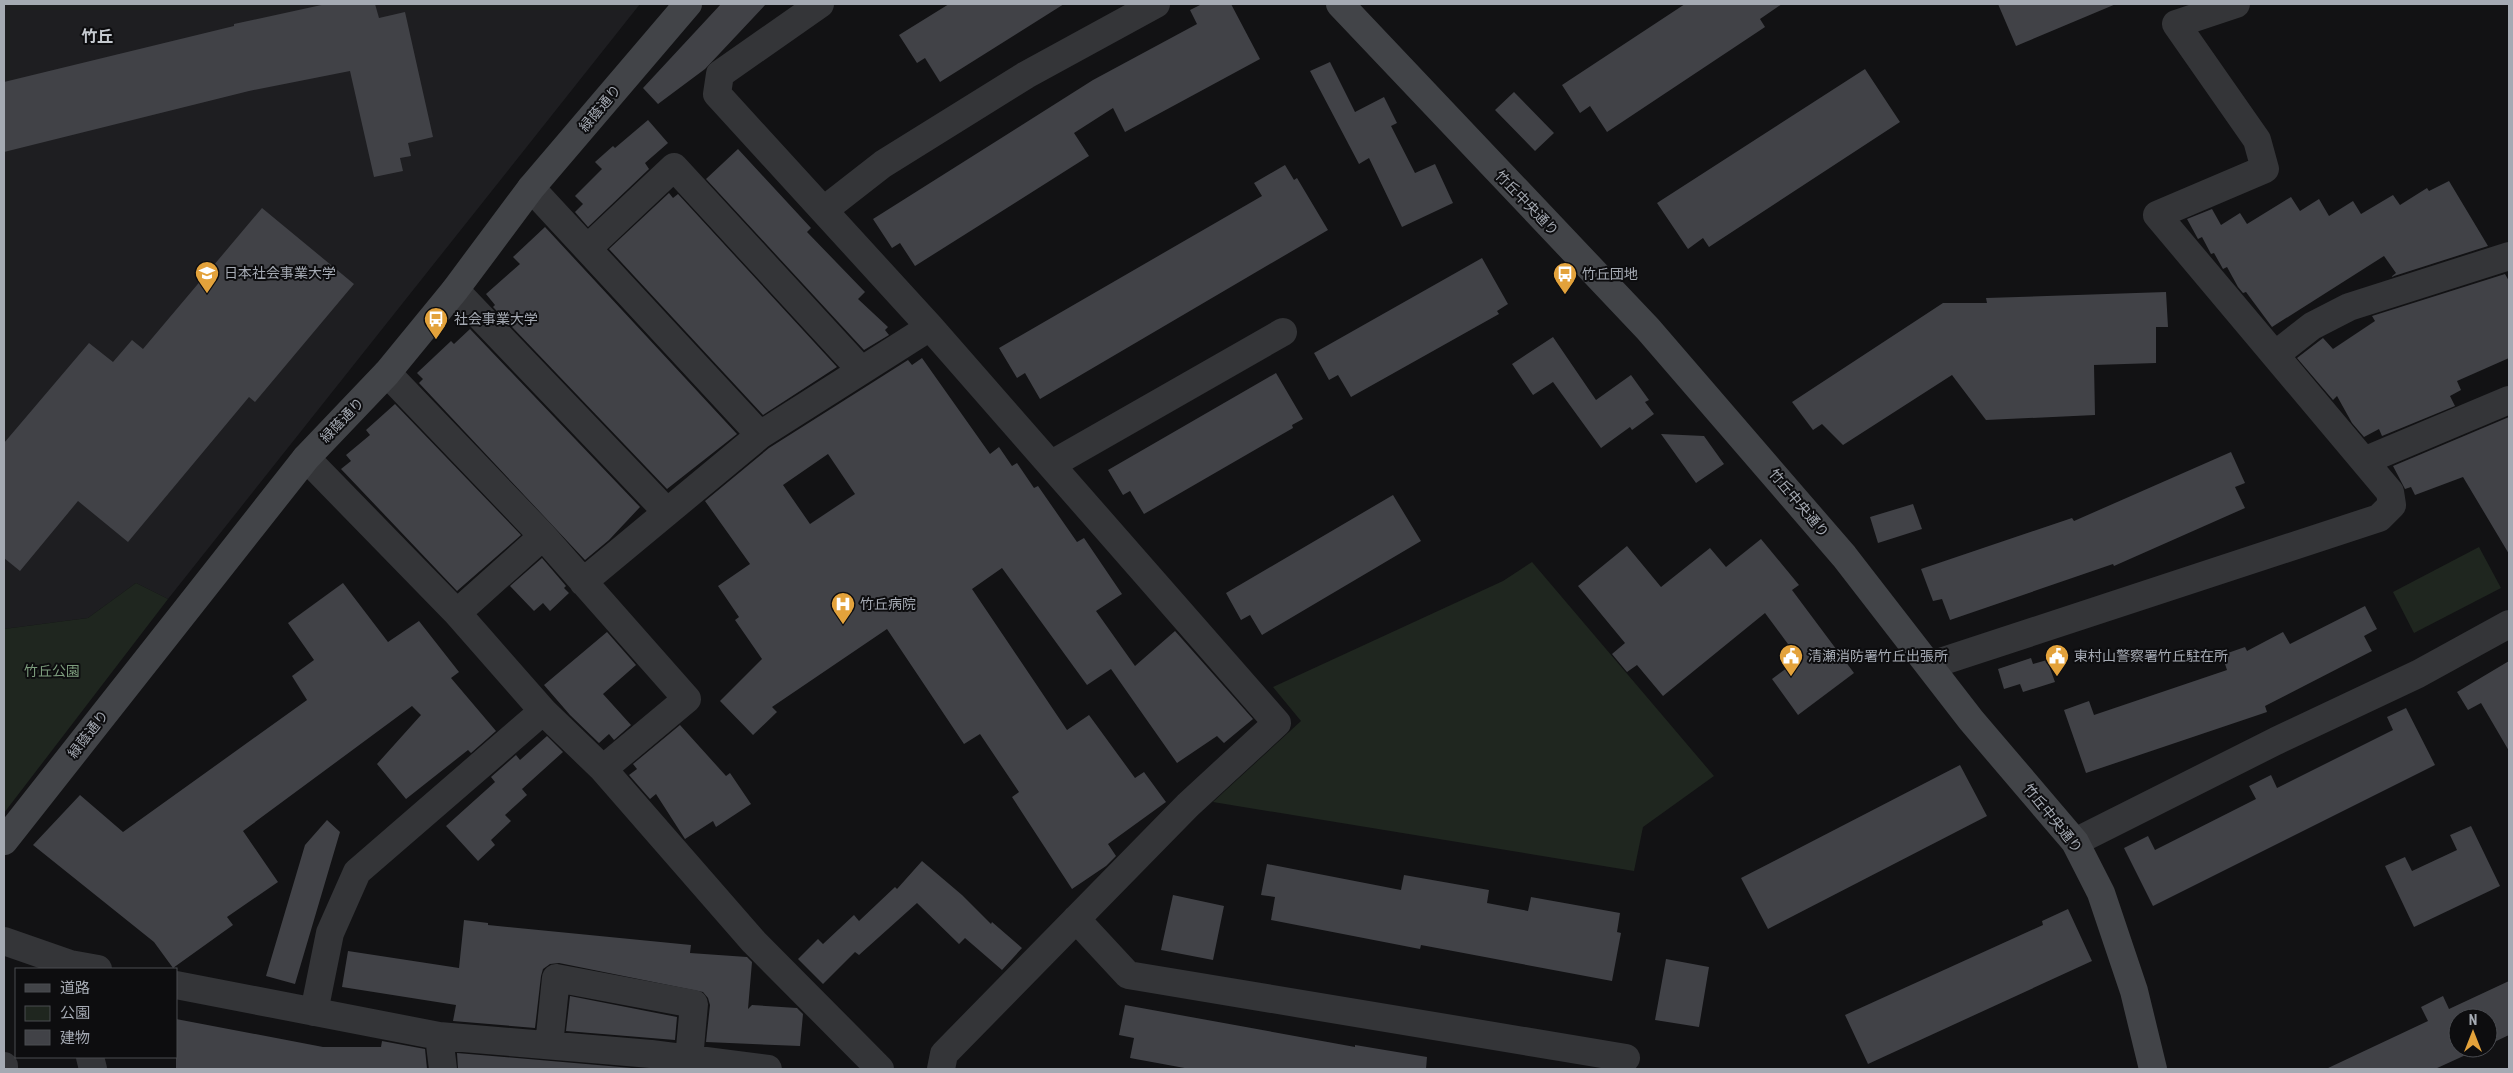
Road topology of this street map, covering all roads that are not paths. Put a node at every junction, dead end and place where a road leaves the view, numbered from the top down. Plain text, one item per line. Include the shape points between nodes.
1 (688, 4) edge
2 (820, 4) edge
3 (1156, 4) edge
4 (1340, 4) edge
5 (2236, 4) edge
6 (531, 188) junction
7 (824, 210) junction
8 (588, 248) junction
9 (2509, 256) edge
10 (455, 290) junction
11 (930, 327) junction
12 (1283, 332) dead end
13 (2274, 355) junction
14 (861, 370) junction
15 (387, 373) junction
16 (2509, 400) edge
17 (760, 435) junction
18 (306, 458) junction
19 (2364, 461) junction
20 (1052, 464) junction
21 (668, 512) junction
22 (543, 536) junction
23 (583, 582) junction
24 (458, 612) junction
25 (2509, 624) edge
26 (1931, 665) junction
27 (543, 711) junction
28 (603, 769) junction
29 (4, 841) edge
30 (2074, 842) junction
31 (1076, 919) junction
32 (4, 941) edge
33 (71, 966) edge
34 (89, 968) edge
35 (178, 984) edge
36 (314, 1012) junction
37 (439, 1036) junction
38 (549, 1045) junction
39 (580, 1058) edge
40 (1626, 1058) dead end
41 (689, 1059) junction
42 (652, 1061) edge
43 (443, 1069) edge
44 (768, 1069) edge
45 (880, 1069) edge
46 (942, 1069) edge
47 (2153, 1069) edge

1 - 6 street, 緑蔭通り
2 - 7 street via 720,74 717,94
3 - 7 street via 1026,75 942,127 883,164
4 - 26 street, 竹丘中央通り via 1648,329 1844,556
5 - 13 street via 2176,24 2257,140 2265,169 2157,215
6 - 8 street
6 - 10 street, 緑蔭通り
7 - 11 street
8 - 14 street via 674,167
8 - 17 street
9 - 13 street via 2348,307 2312,326
10 - 15 street, 緑蔭通り
10 - 21 street
11 - 14 street
11 - 20 street
12 - 20 street
13 - 19 street
14 - 17 street
15 - 18 street, 緑蔭通り
15 - 22 street
16 - 19 street
17 - 21 street
18 - 24 street
18 - 29 street, 緑蔭通り
19 - 26 street via 2390,492 2392,505 2379,518
20 - 31 street via 1277,724 1188,805
21 - 23 street
22 - 23 street
22 - 24 street
23 - 28 street via 687,699
24 - 27 street
25 - 30 street via 2418,674
26 - 30 street, 竹丘中央通り via 1972,720
27 - 28 street
27 - 36 street via 357,872 330,933
28 - 45 street via 754,942
30 - 47 street, 竹丘中央通り via 2101,893 2134,990
31 - 40 street via 1128,974
31 - 46 street via 944,1054
32 - 33 street
33 - 34 street
35 - 36 street
36 - 37 street
37 - 38 street
37 - 43 street
38 - 39 street
38 - 41 street via 556,978 694,1004
39 - 42 street
41 - 42 street
41 - 44 street

